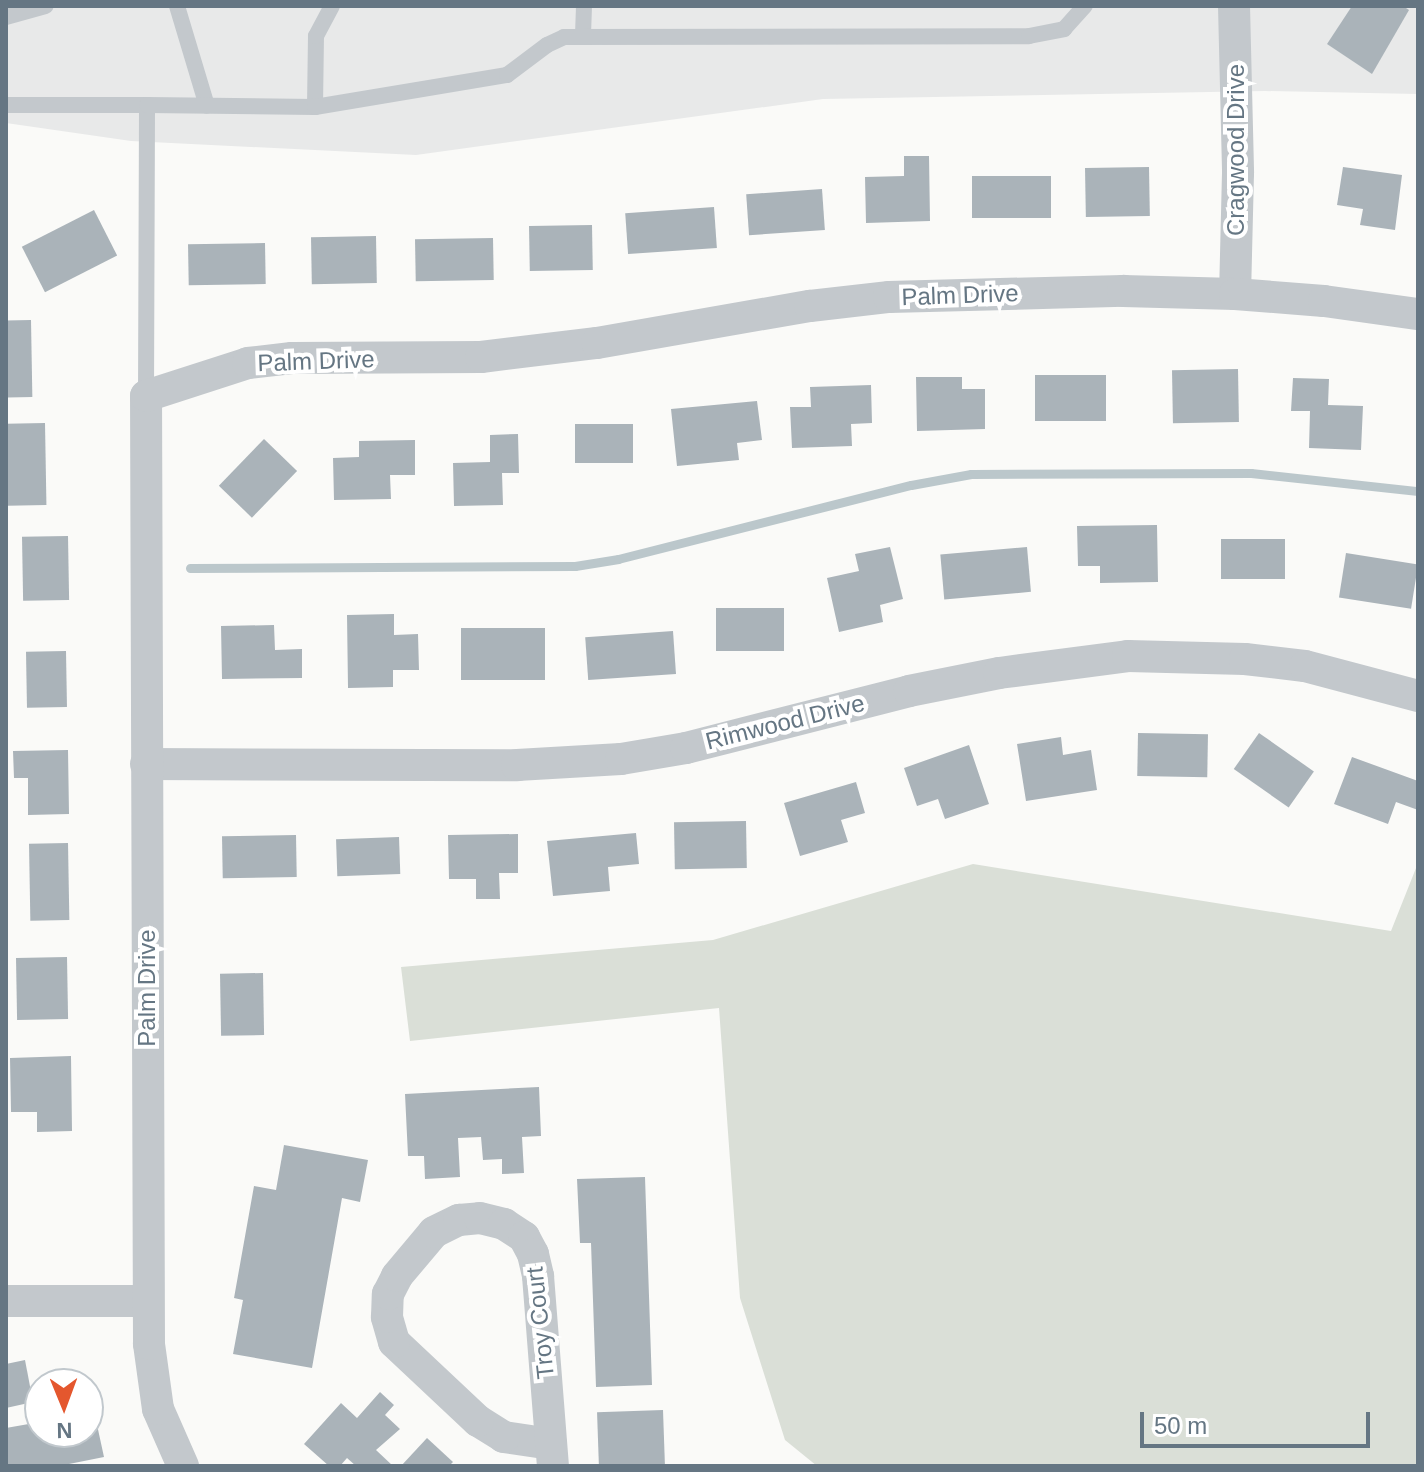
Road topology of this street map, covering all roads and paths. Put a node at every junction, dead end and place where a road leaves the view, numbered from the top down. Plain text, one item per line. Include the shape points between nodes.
1 (46, 6) edge
2 (177, 6) edge
3 (332, 6) edge
4 (584, 6) edge
5 (1085, 6) edge
6 (1234, 6) edge
7 (6, 17) edge
8 (583, 35) junction
9 (6, 105) edge
10 (147, 105) junction
11 (207, 106) junction
12 (315, 107) junction
13 (1235, 294) junction
14 (1418, 314) edge
15 (146, 396) junction
16 (1418, 696) edge
17 (146, 764) junction
18 (6, 1301) edge
19 (148, 1301) junction
20 (552, 1455) edge
21 (179, 1464) edge

1 - 7 lane
2 - 11 lane
3 - 12 lane via 316,36
4 - 8 lane
5 - 8 lane via 1064,29 1029,36
6 - 13 street, Cragwood Drive
8 - 12 lane via 547,45 507,75
9 - 10 lane
10 - 11 lane
10 - 15 lane
11 - 12 lane
13 - 14 street, Palm Drive
13 - 15 street, Palm Drive via 889,297 481,357 248,363
15 - 17 street, Palm Drive
16 - 17 street, Rimwood Drive via 1305,666 1128,656 984,676 621,759 517,765
17 - 19 street, Palm Drive
18 - 19 street
19 - 21 street, Palm Drive via 151,1376
20 - 20 street, Troy Court via 478,1421 394,1342 388,1294 397,1276 434,1232 459,1220 504,1224 524,1237 538,1276

